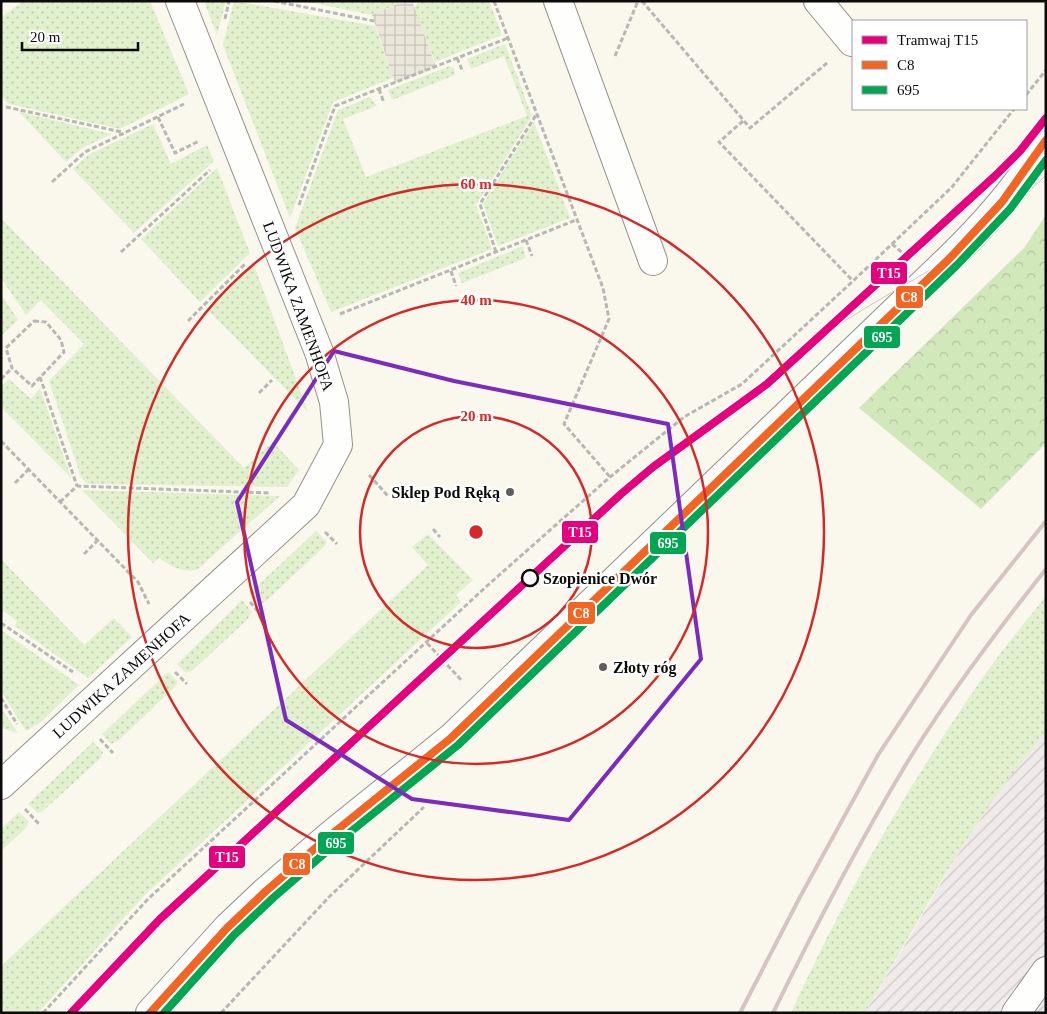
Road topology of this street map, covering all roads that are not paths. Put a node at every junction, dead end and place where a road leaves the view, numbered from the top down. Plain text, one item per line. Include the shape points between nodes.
1 (180, 1) edge
2 (558, 1) edge
3 (818, 1) edge
4 (852, 42) road end
5 (1046, 140) edge
6 (653, 261) dead end
7 (1, 785) edge
8 (1046, 970) edge
9 (150, 1013) edge
10 (1016, 1013) edge

1 - 7 street, LUDWIKA ZAMENHOFA via 309,325 334,402 338,446 306,505
2 - 6 street
3 - 4 street
5 - 9 street via 1016,187 950,258 450,738 266,891
8 - 10 street

